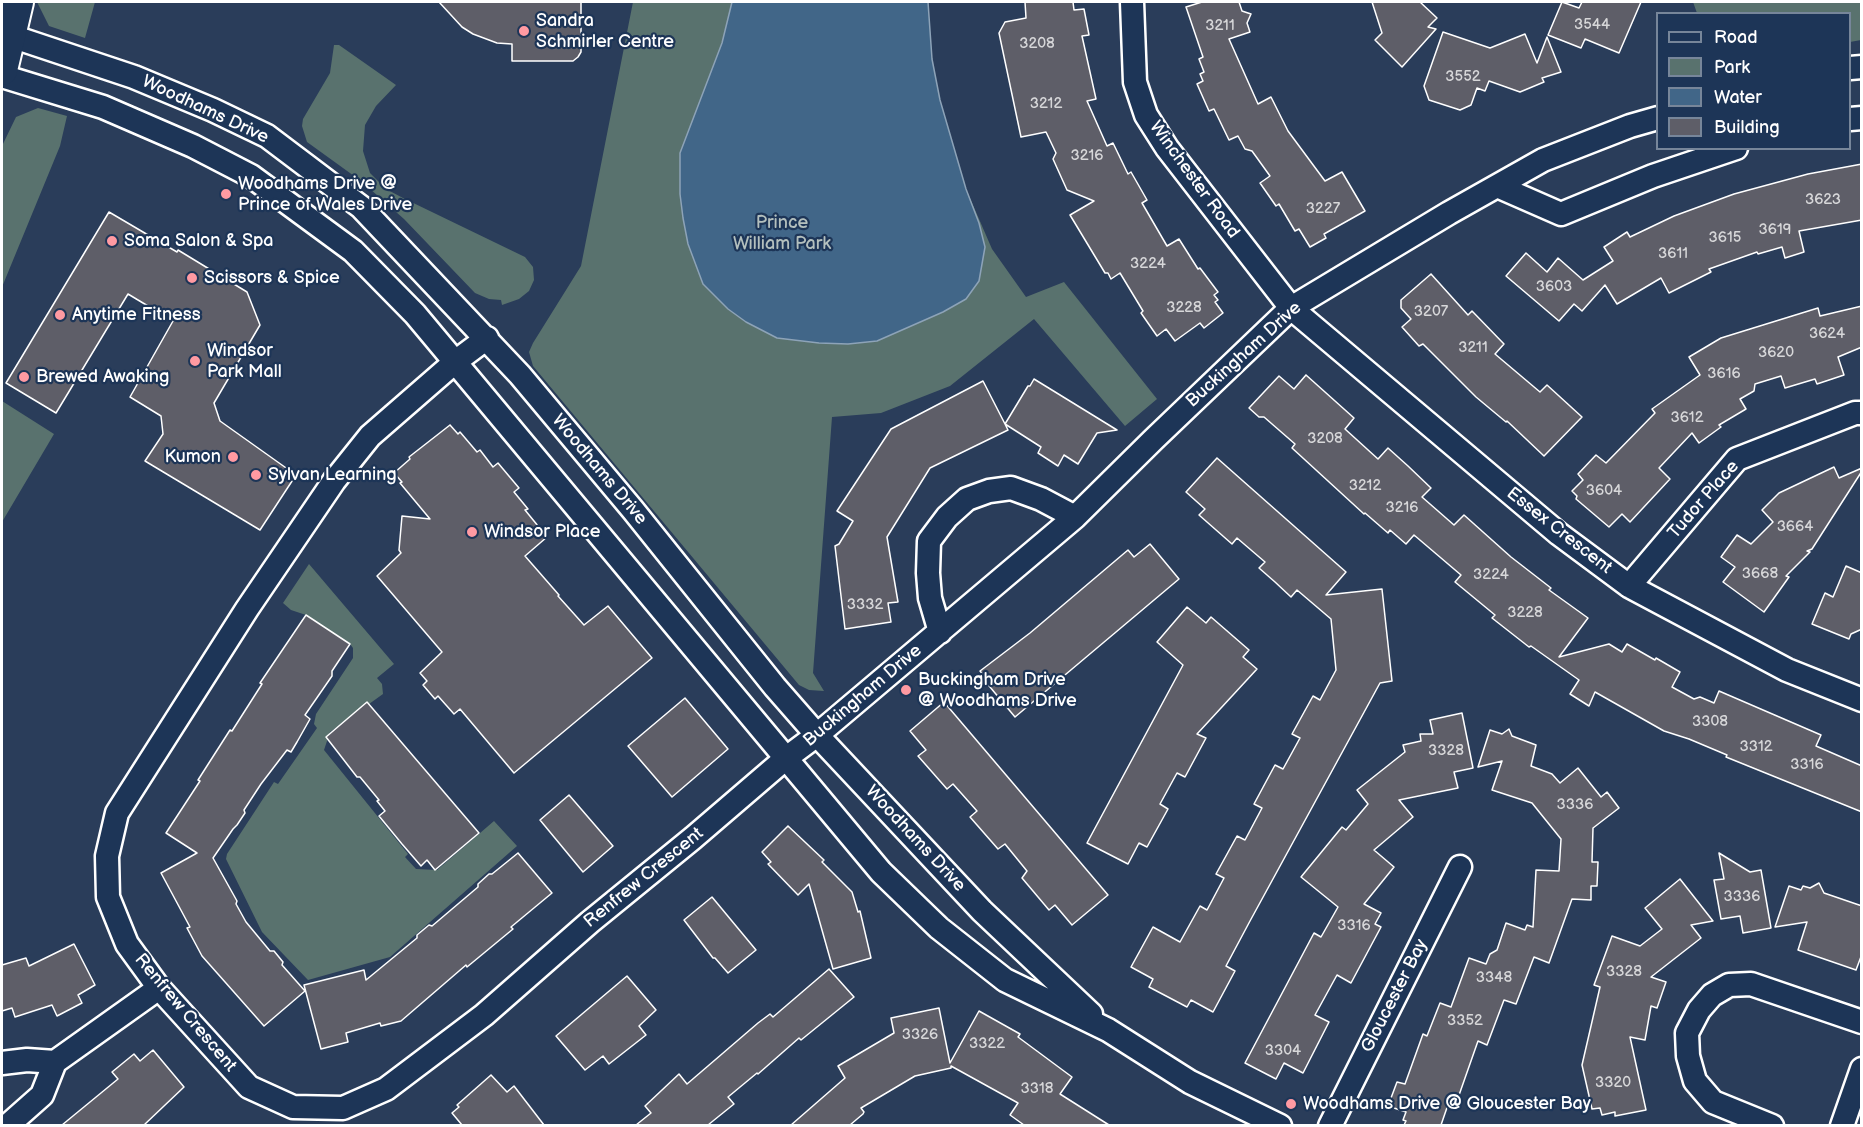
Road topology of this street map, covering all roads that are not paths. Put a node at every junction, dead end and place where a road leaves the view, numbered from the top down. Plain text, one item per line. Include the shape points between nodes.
1 (18, 2) edge
2 (1132, 2) edge
3 (6, 35) edge
4 (2, 70) edge
5 (2, 76) edge
6 (1656, 119) edge
7 (1730, 150) edge
8 (1497, 186) junction
9 (1291, 308) junction
10 (487, 338) junction
11 (455, 362) junction
12 (1862, 413) edge
13 (1075, 517) junction
14 (1629, 586) junction
15 (940, 632) junction
16 (1862, 700) edge
17 (817, 735) junction
18 (785, 759) junction
19 (1460, 867) dead end
20 (159, 988) junction
21 (1862, 1022) edge
22 (1108, 1030) junction
23 (55, 1062) junction
24 (2, 1063) edge
25 (1862, 1068) edge
26 (7, 1125) edge
27 (1280, 1125) edge
28 (1330, 1125) edge
29 (1772, 1125) edge
30 (1842, 1125) edge

1 - 3 main road
2 - 9 street, Winchester Road via 1136,82 1146,115 1167,148
3 - 4 main road
3 - 10 street, Woodhams Drive via 134,77 267,136 361,207
5 - 11 street, Woodhams Drive via 103,107 250,176 353,251 415,314
6 - 8 street, Buckingham Drive via 1543,160
7 - 8 street via 1561,214
8 - 9 street, Buckingham Drive
9 - 13 street, Buckingham Drive
9 - 14 street, Essex Crescent via 1559,534
10 - 11 street, Renfrew Crescent
10 - 17 street, Woodhams Drive
11 - 18 street, Woodhams Drive
11 - 20 street, Renfrew Crescent via 370,436 334,481 117,813 107,856 108,897 127,944
12 - 14 street, Tudor Place via 1737,459
13 - 15 street, Buckingham Drive
13 - 15 street, Buckingham Drive via 1011,488 967,499 947,517 930,541 927,573
14 - 16 street, Essex Crescent via 1787,670
15 - 17 street, Buckingham Drive
17 - 18 street, Buckingham Drive
17 - 22 street, Woodhams Drive via 982,911
18 - 20 street, Renfrew Crescent via 484,1016 386,1089 343,1108 293,1107 249,1087
18 - 22 street, Woodhams Drive via 881,872 939,928 1005,980
19 - 28 street, Gloucester Bay
20 - 23 street
21 - 29 street via 1751,984 1729,985 1712,995 1687,1033 1695,1081 1713,1102
22 - 27 street, Woodhams Drive via 1190,1082
23 - 24 street
23 - 26 street via 42,1095
25 - 30 street

